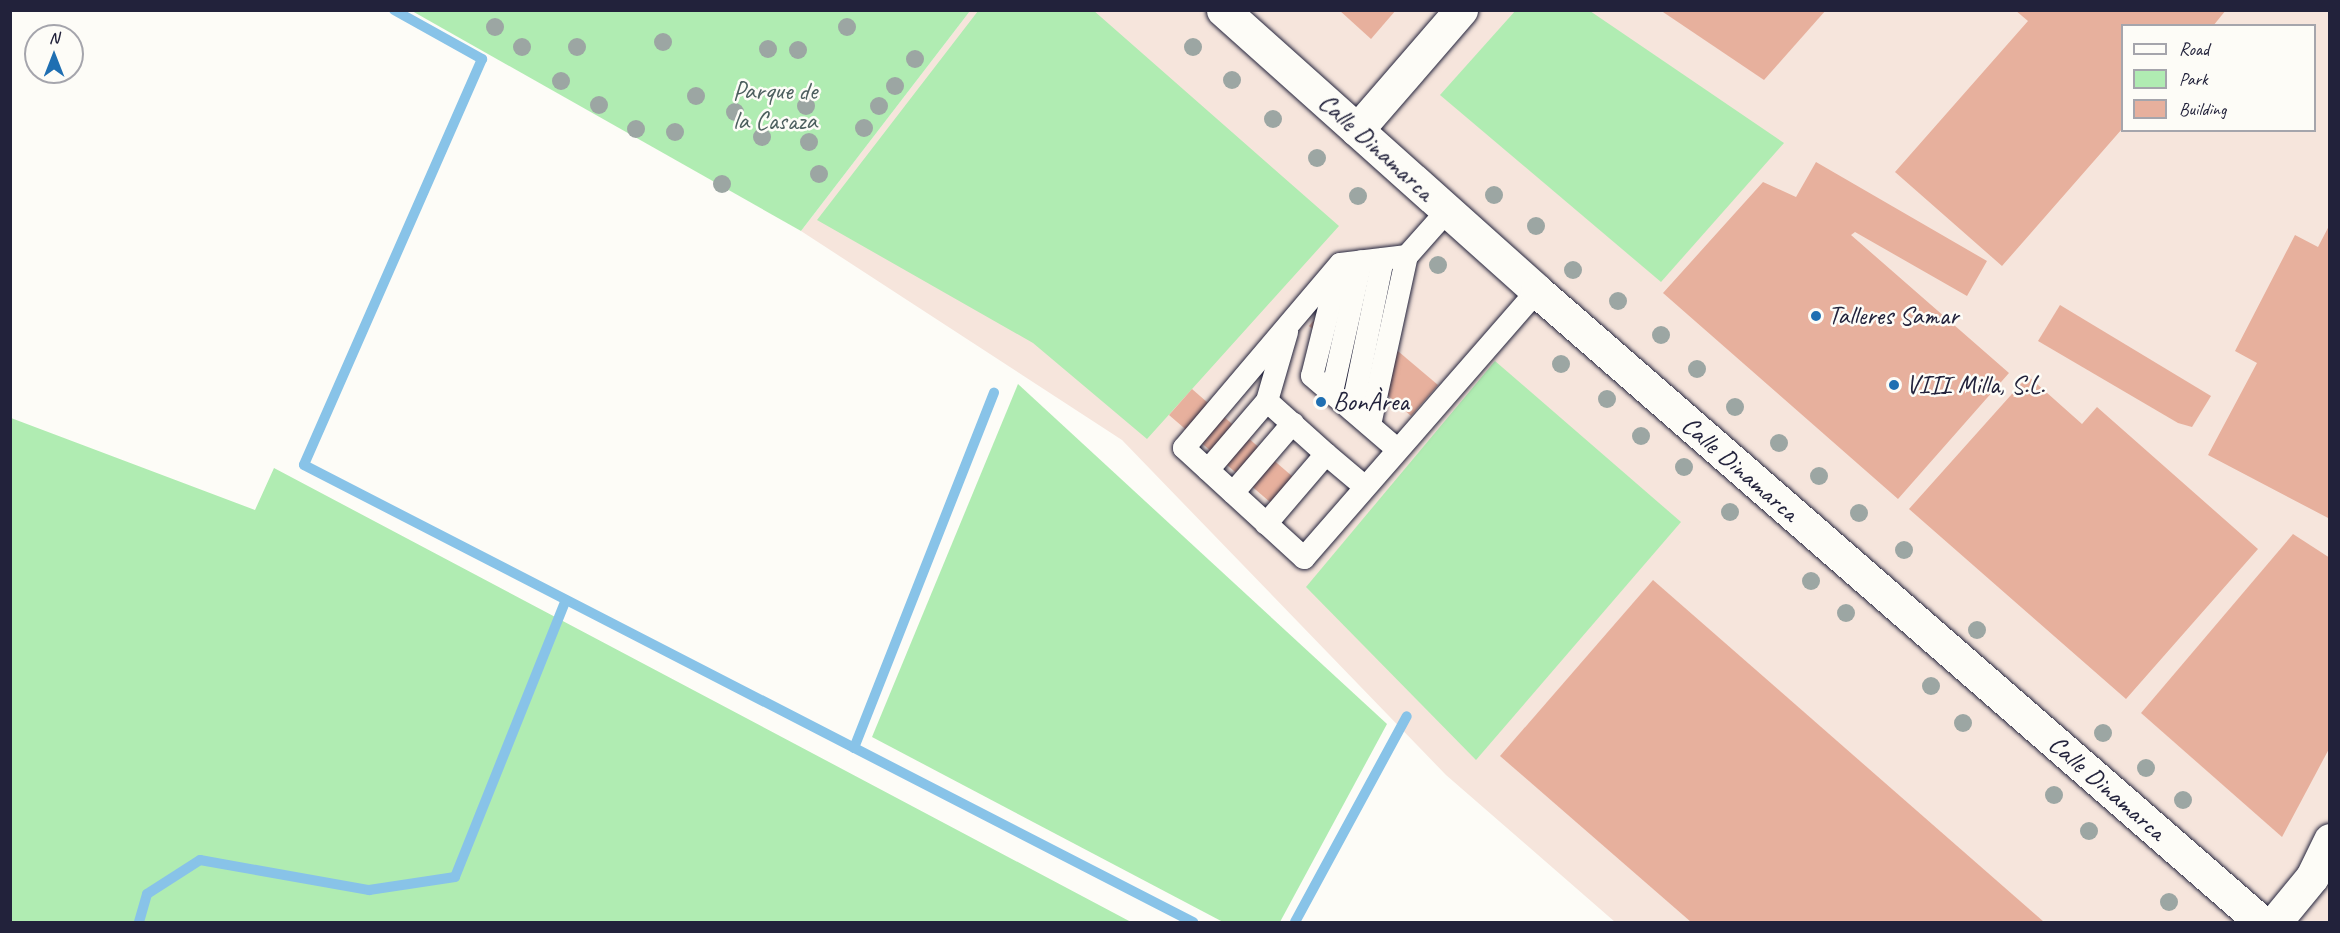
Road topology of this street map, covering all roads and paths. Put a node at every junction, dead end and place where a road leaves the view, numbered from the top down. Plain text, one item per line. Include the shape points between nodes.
1 (1223, 10) edge
2 (1461, 10) edge
3 (1357, 130) junction
4 (1447, 211) junction
5 (1407, 256) junction
6 (1361, 261) junction
7 (1537, 291) junction
8 (1289, 325) junction
9 (1266, 400) junction
10 (1352, 410) junction
11 (1293, 423) junction
12 (1370, 425) junction
13 (1397, 449) junction
14 (1326, 454) junction
15 (1208, 470) junction
16 (1365, 487) junction
17 (1233, 493) junction
18 (1266, 524) junction
19 (2330, 840) edge
20 (2261, 922) edge
21 (2275, 922) edge

1 - 3 street, Calle Dinamarca
2 - 3 street
3 - 4 street, Calle Dinamarca
4 - 5 lane
4 - 7 street, Calle Dinamarca
5 - 6 lane
5 - 12 lane
6 - 8 lane
6 - 10 lane
6 - 10 lane via 1332,392
7 - 13 lane
7 - 20 street, Calle Dinamarca
8 - 9 lane
8 - 15 lane via 1184,448
9 - 11 lane
9 - 15 lane
10 - 12 lane
11 - 14 lane
11 - 17 lane
12 - 13 lane
13 - 16 lane
14 - 16 lane
14 - 18 lane
15 - 17 lane
16 - 18 lane via 1304,558
17 - 18 lane
19 - 21 street via 2312,877

